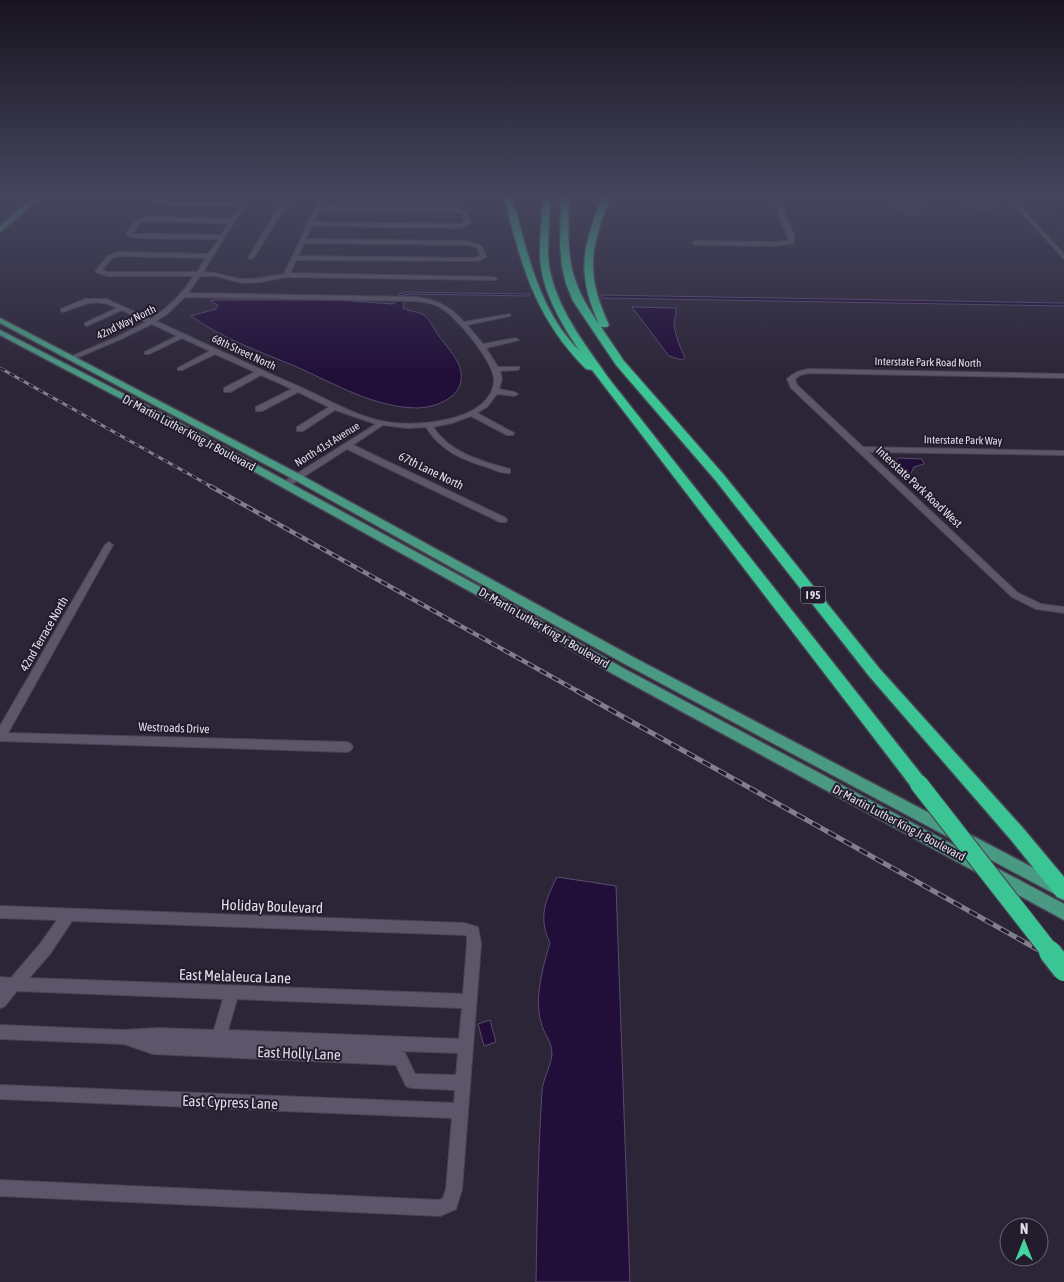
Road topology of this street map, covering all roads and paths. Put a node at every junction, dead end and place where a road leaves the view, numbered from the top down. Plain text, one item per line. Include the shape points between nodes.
1 (112, 256) edge
2 (193, 256) edge
3 (210, 256) joint
4 (483, 256) edge
5 (525, 256) edge
6 (545, 256) edge
7 (566, 256) edge
8 (587, 256) edge
9 (293, 258) joint
10 (488, 271) dead end
11 (197, 275) junction
12 (286, 275) junction
13 (184, 295) junction
14 (122, 308) junction
15 (63, 310) dead end
16 (508, 315) dead end
17 (0, 320) edge
18 (151, 322) junction
19 (87, 324) dead end
20 (463, 324) junction
21 (0, 332) edge
22 (181, 336) junction
23 (516, 340) dead end
24 (608, 346) junction
25 (480, 347) junction
26 (215, 351) junction
27 (147, 353) dead end
28 (72, 358) junction
29 (517, 368) dead end
30 (180, 369) dead end
31 (497, 369) junction
32 (261, 372) junction
33 (793, 376) joint
34 (1064, 376) edge
35 (606, 382) junction
36 (298, 389) junction
37 (227, 390) dead end
38 (495, 391) junction
39 (514, 394) dead end
40 (336, 406) junction
41 (259, 409) dead end
42 (471, 413) junction
43 (382, 423) junction
44 (428, 425) junction
45 (300, 429) dead end
46 (510, 433) dead end
47 (346, 444) junction
48 (861, 449) junction
49 (1064, 453) edge
50 (507, 471) dead end
51 (297, 477) junction
52 (285, 485) junction
53 (504, 520) dead end
54 (109, 545) dead end
55 (1064, 610) edge
56 (714, 722) junction
57 (0, 736) edge
58 (347, 747) dead end
59 (847, 777) junction
60 (1064, 892) edge
61 (0, 912) edge
62 (1064, 912) edge
63 (68, 915) junction
64 (1064, 970) edge
65 (6, 984) edge
66 (232, 992) junction
67 (470, 1001) junction
68 (0, 1002) edge
69 (0, 1032) edge
70 (218, 1044) junction
71 (466, 1046) junction
72 (462, 1083) junction
73 (0, 1092) edge
74 (460, 1111) junction
75 (0, 1188) edge

1 - 11 street via 98,271 100,273
2 - 3 street
3 - 11 street, 42nd Way North
4 - 9 street
5 - 35 highway via 550,319 574,353
6 - 35 highway, I 95 via 557,305
7 - 24 highway, I 95 via 578,301
8 - 24 highway via 594,305 609,335
9 - 12 street
10 - 12 street via 495,282
11 - 12 street via 216,274 233,280 253,281
11 - 13 street, 42nd Way North
13 - 18 street, 42nd Way North
13 - 20 street via 416,299 434,302 448,309
14 - 15 street, 68th Street North via 97,300 81,302
14 - 18 street, 68th Street North
14 - 19 street
16 - 20 street
17 - 28 main road, Dr Martin Luther King Jr Boulevard
18 - 22 street, 68th Street North
18 - 28 street, 42nd Way North
20 - 25 street
21 - 52 main road, Dr Martin Luther King Jr Boulevard
22 - 26 street, 68th Street North
22 - 27 street
23 - 25 street
24 - 60 highway, I 95 via 720,478 874,672
25 - 31 street
26 - 30 street
26 - 32 street, 68th Street North
28 - 51 main road, Dr Martin Luther King Jr Boulevard
29 - 31 street
31 - 38 street
32 - 36 street, 68th Street North
32 - 37 street
33 - 34 street, Interstate Park Road North via 809,371
33 - 48 street, Interstate Park Road West via 794,386
35 - 64 highway, I 95, bridge
36 - 40 street, 68th Street North
36 - 41 street
38 - 39 street
38 - 42 street
40 - 43 street, 68th Street North
40 - 45 street
42 - 44 street, 68th Street North
42 - 46 street
43 - 44 street, 68th Street North
43 - 47 street, North 41st Avenue
44 - 50 street via 433,436 446,446
47 - 51 street, North 41st Avenue
47 - 53 street, 67th Lane North
48 - 49 street, Interstate Park Way
48 - 55 street, Interstate Park Road West via 1015,595 1039,607
51 - 52 street, North 41st Avenue
51 - 59 main road, Dr Martin Luther King Jr Boulevard
52 - 56 main road, Dr Martin Luther King Jr Boulevard
54 - 57 street, 42nd Terrace North
56 - 59 main road via 731,721 822,772
56 - 62 main road, Dr Martin Luther King Jr Boulevard
57 - 58 street, Westroads Drive
59 - 60 main road, Dr Martin Luther King Jr Boulevard
61 - 63 street, Holiday Boulevard
63 - 65 street via 45,949
63 - 67 street, Holiday Boulevard via 464,929 473,932
65 - 66 street, East Melaleuca Lane
65 - 68 street
66 - 67 street, East Melaleuca Lane
66 - 70 street
67 - 71 street
69 - 70 street, East Holly Lane via 123,1037 153,1047
70 - 71 street, East Holly Lane
70 - 72 street, East Holly Lane via 400,1058 410,1081
71 - 72 street
72 - 74 street
73 - 74 street, East Cypress Lane
74 - 75 street via 454,1189 450,1202 440,1208

